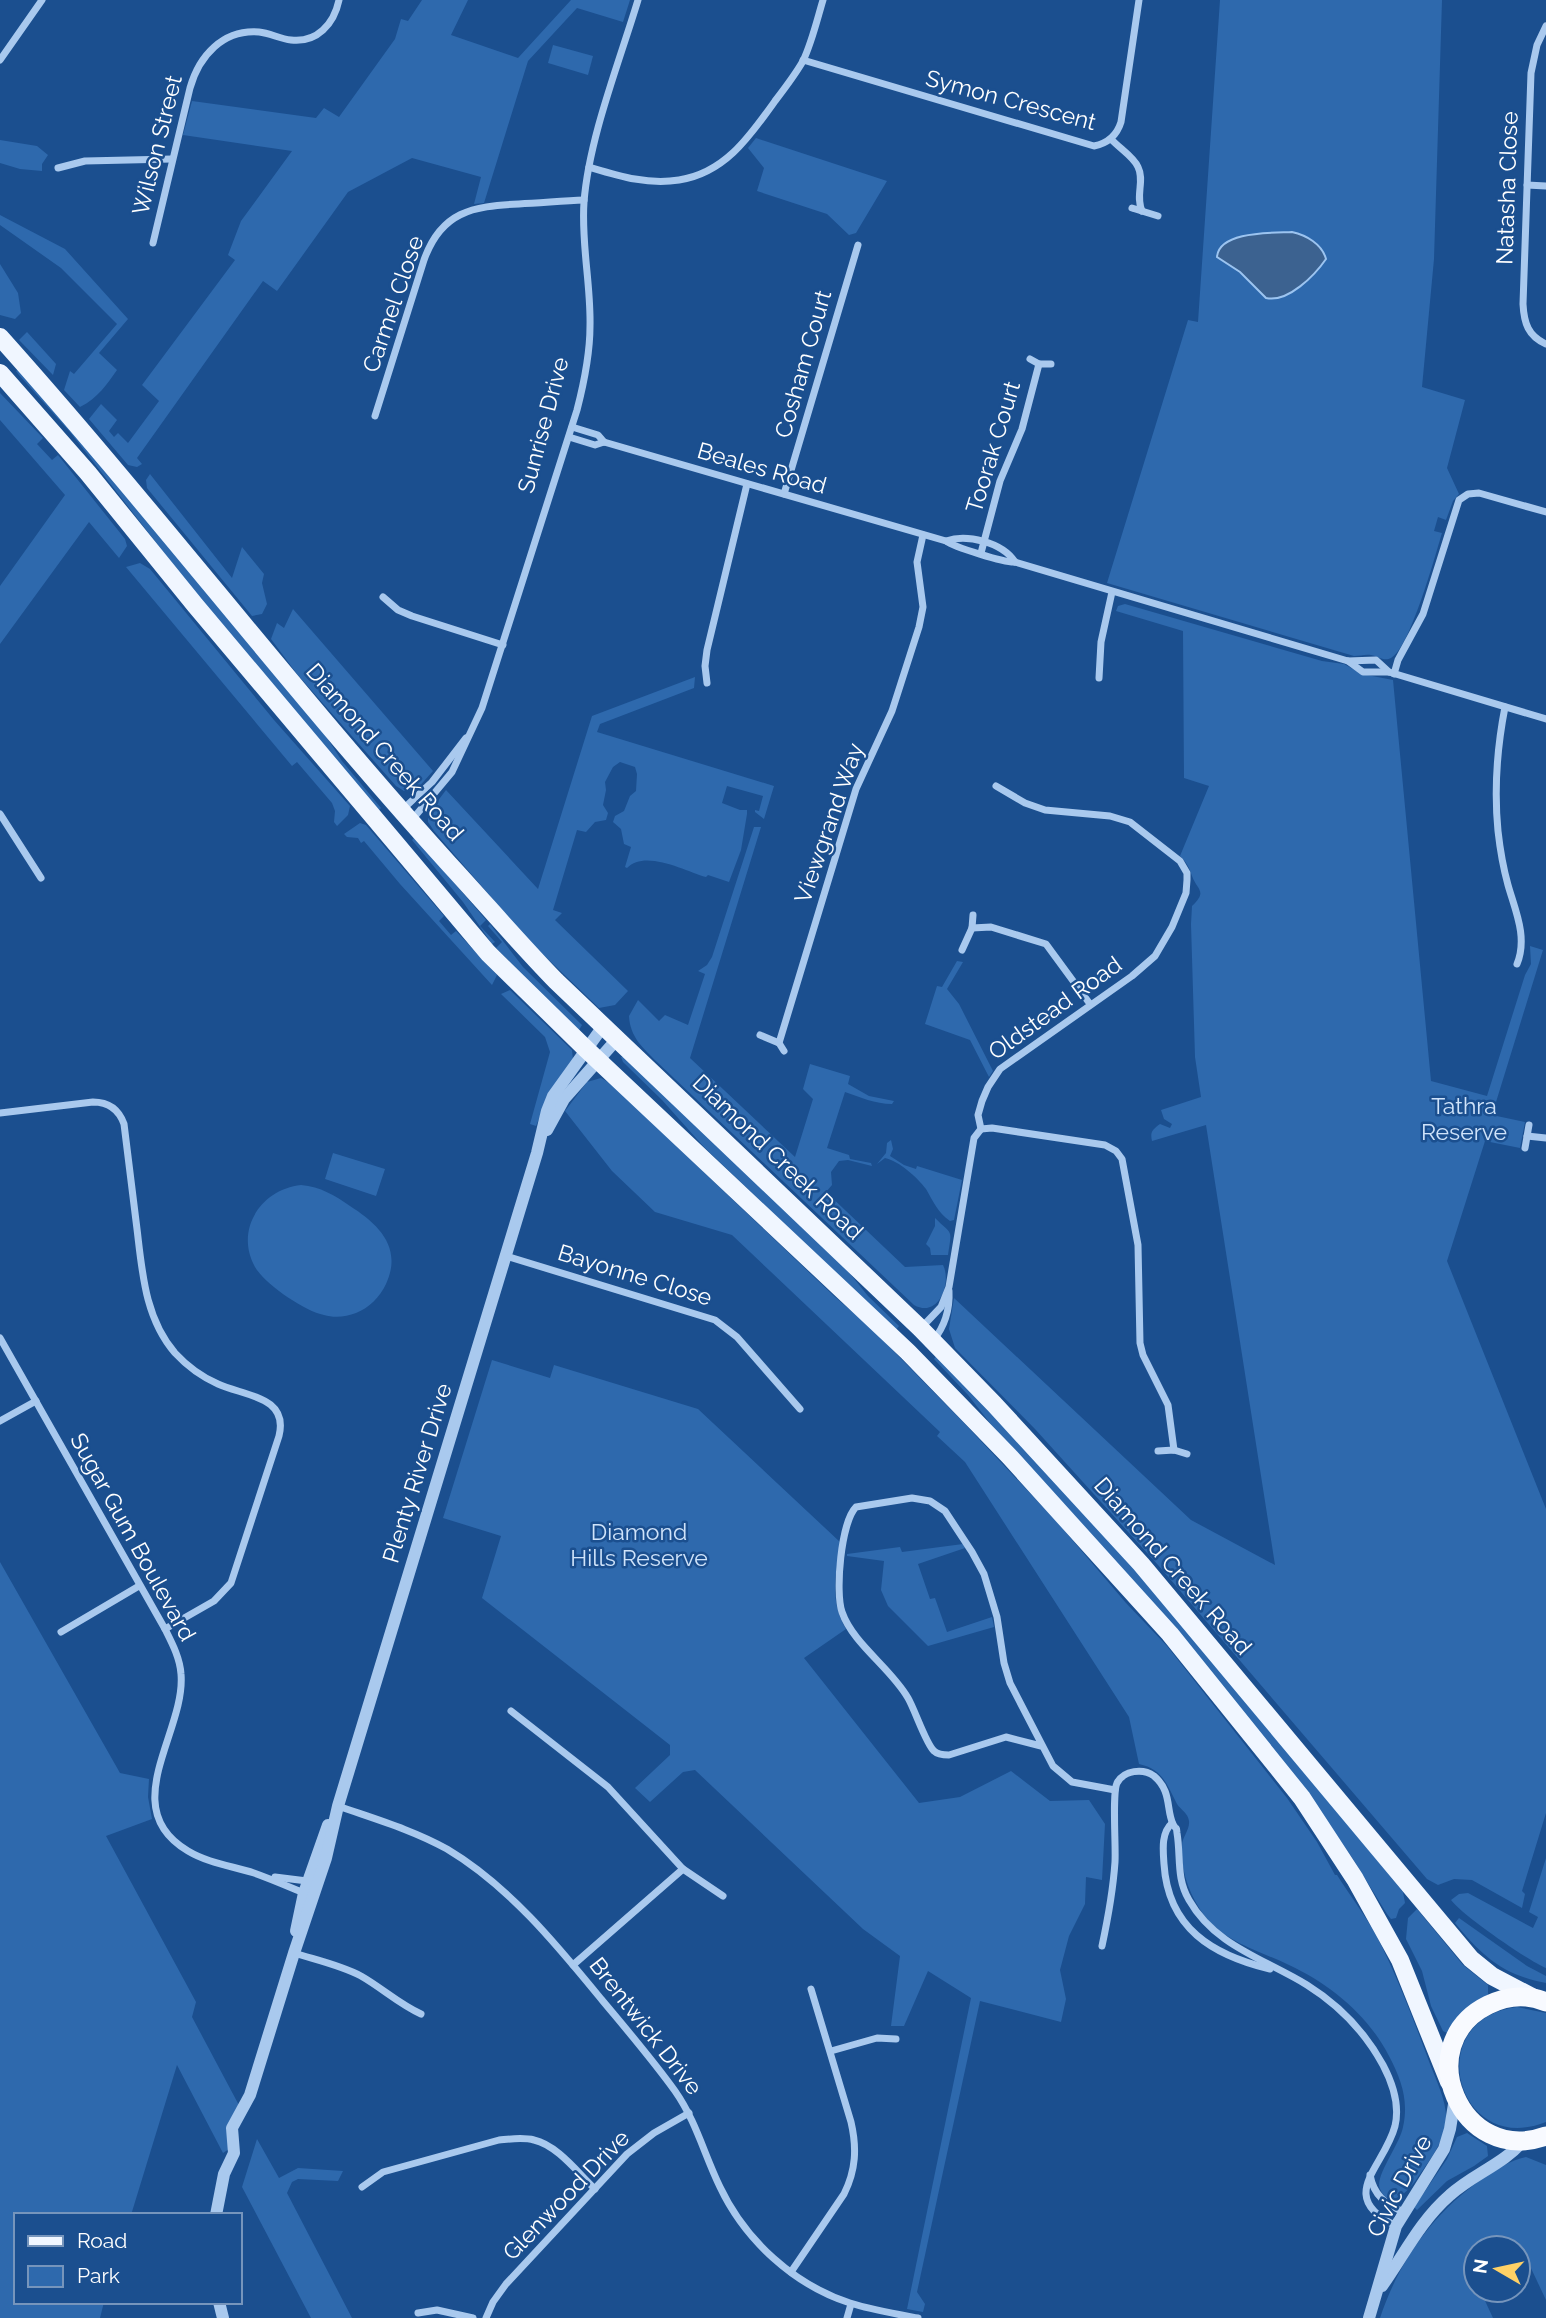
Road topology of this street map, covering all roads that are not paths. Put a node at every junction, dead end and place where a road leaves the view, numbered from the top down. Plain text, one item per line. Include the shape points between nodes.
1 (42, 0) edge
2 (339, 0) edge
3 (638, 0) edge
4 (824, 0) edge
5 (1139, 0) edge
6 (1546, 26) edge
7 (1, 58) edge
8 (803, 60) junction
9 (1111, 139) junction
10 (172, 159) junction
11 (589, 167) junction
12 (58, 168) dead end
13 (1527, 185) junction
14 (1546, 187) edge
15 (584, 200) junction
16 (1132, 208) dead end
17 (1142, 211) junction
18 (1158, 216) dead end
19 (153, 243) dead end
20 (858, 245) dead end
21 (1546, 344) edge
22 (4, 347) edge
23 (1030, 359) dead end
24 (1039, 364) junction
25 (1051, 364) dead end
26 (0, 372) edge
27 (376, 416) dead end
28 (572, 427) junction
29 (569, 438) junction
30 (604, 442) junction
31 (747, 484) junction
32 (784, 494) junction
33 (1546, 512) edge
34 (923, 535) junction
35 (946, 541) junction
36 (985, 542) junction
37 (981, 553) junction
38 (1015, 562) junction
39 (1112, 592) junction
40 (383, 597) dead end
41 (503, 645) junction
42 (1348, 660) junction
43 (1392, 673) junction
44 (1100, 678) dead end
45 (707, 683) dead end
46 (1506, 707) junction
47 (1546, 719) edge
48 (471, 732) junction
49 (444, 766) junction
50 (453, 771) junction
51 (996, 786) dead end
52 (0, 814) edge
53 (405, 816) junction
54 (388, 833) junction
55 (41, 878) dead end
56 (973, 915) dead end
57 (972, 928) junction
58 (962, 950) dead end
59 (1517, 964) dead end
60 (1090, 1004) junction
61 (611, 1032) junction
62 (760, 1035) dead end
63 (779, 1043) junction
64 (784, 1051) dead end
65 (592, 1054) junction
66 (0, 1113) edge
67 (1530, 1125) dead end
68 (981, 1129) junction
69 (1527, 1136) junction
70 (1546, 1138) edge
71 (1525, 1148) dead end
72 (506, 1256) junction
73 (949, 1287) junction
74 (927, 1335) junction
75 (0, 1338) edge
76 (908, 1352) junction
77 (36, 1401) junction
78 (800, 1409) dead end
79 (0, 1421) edge
80 (1174, 1450) junction
81 (1158, 1451) dead end
82 (1186, 1454) dead end
83 (139, 1586) junction
84 (164, 1629) junction
85 (61, 1632) dead end
86 (511, 1711) dead end
87 (1041, 1746) junction
88 (1115, 1790) junction
89 (338, 1807) junction
90 (1172, 1823) junction
91 (682, 1869) junction
92 (254, 1873) junction
93 (309, 1888) junction
94 (723, 1896) dead end
95 (1102, 1946) dead end
96 (293, 1953) junction
97 (573, 1965) junction
98 (1279, 1971) junction
99 (811, 1989) dead end
100 (1542, 1999) edge
101 (421, 2014) dead end
102 (896, 2039) dead end
103 (831, 2051) junction
104 (1454, 2094) junction
105 (689, 2113) junction
106 (1546, 2136) edge
107 (1525, 2140) junction
108 (1546, 2152) edge
109 (1370, 2174) junction
110 (362, 2187) dead end
111 (595, 2189) junction
112 (1403, 2212) junction
113 (216, 2213) edge
114 (1423, 2223) junction
115 (1396, 2226) junction
116 (1414, 2234) junction
117 (791, 2272) junction
118 (1378, 2292) junction
119 (851, 2304) junction
120 (418, 2313) dead end
121 (473, 2318) edge
122 (486, 2318) edge
123 (847, 2318) edge
124 (918, 2318) edge
125 (1369, 2318) edge

1 - 7 street
2 - 10 street, Wilson Street via 331,22 316,36 299,41 249,32 229,37 211,49 193,75
3 - 11 street, Sunrise Drive
4 - 8 street
5 - 9 street, Symon Crescent via 1121,122
6 - 13 street, Natasha Close via 1531,73
8 - 9 street, Symon Crescent via 1088,145
8 - 11 street via 744,143 714,167 681,180 657,181
9 - 17 street via 1138,167
10 - 12 street via 85,161
10 - 19 street, Wilson Street
11 - 15 street, Sunrise Drive
13 - 14 street
13 - 21 street, Natasha Close via 1524,320 1530,332
15 - 27 street, Carmel Close via 474,208 442,228 428,247
15 - 28 street, Sunrise Drive via 590,327 586,370
16 - 17 street
17 - 18 street
20 - 32 street, Cosham Court
22 - 26 main road
22 - 53 main road, Diamond Creek Road via 106,456
23 - 24 street
24 - 25 street
24 - 36 street, Toorak Court
26 - 54 main road, Diamond Creek Road
28 - 29 street, Sunrise Drive
28 - 30 street via 598,435
29 - 30 street, Beales Road via 596,445
29 - 41 street, Sunrise Drive
30 - 31 street, Beales Road
31 - 32 street, Beales Road
31 - 45 street via 707,650
32 - 34 street, Beales Road
33 - 43 street via 1479,493 1459,500 1423,614
34 - 35 street, Beales Road
34 - 63 street, Viewgrand Way via 917,562 923,607 919,627 892,711 856,789
35 - 36 street, Beales Road
35 - 37 street, Beales Road
36 - 37 street, Toorak Court
36 - 38 street, Beales Road
37 - 38 street, Beales Road
38 - 39 street, Beales Road
39 - 42 street, Beales Road
39 - 44 street via 1101,642
40 - 41 street via 412,616
41 - 48 street, Sunrise Drive
42 - 43 street, Beales Road via 1363,671
42 - 43 street, Beales Road via 1376,660
43 - 46 street, Beales Road
46 - 47 street, Beales Road
46 - 59 street via 1496,807 1503,865 1521,932
48 - 49 street, Sunrise Drive
48 - 50 street, Sunrise Drive
49 - 50 street
49 - 53 street, Sunrise Drive
50 - 53 street, Sunrise Drive via 435,796
51 - 60 street, Oldstead Road via 1045,810 1129,822 1180,861 1187,873 1186,893 1154,956
52 - 55 street
53 - 54 main road, Sunrise Drive via 402,829
53 - 61 main road, Diamond Creek Road via 536,960
54 - 65 main road, Diamond Creek Road via 488,953
56 - 57 street
57 - 58 street
57 - 60 street via 991,927 1046,944
60 - 68 street, Oldstead Road via 1000,1069 982,1101
61 - 65 street, Plenty River Drive
61 - 74 main road, Diamond Creek Road
62 - 63 street
63 - 64 street
65 - 72 street, Plenty River Drive via 550,1122
65 - 76 main road, Diamond Creek Road
66 - 84 street via 93,1102 105,1103 117,1112 124,1124 144,1282 154,1320 167,1342 194,1370 216,1384 268,1402 279,1417 279,1436 231,1583 214,1601
67 - 69 street
68 - 73 street, Oldstead Road via 974,1138
68 - 80 street via 1105,1145 1122,1159 1139,1253 1141,1349 1168,1405
69 - 70 street
69 - 71 street
72 - 78 street, Bayonne Close via 715,1320 737,1337
72 - 89 street, Plenty River Drive
73 - 74 street, Oldstead Road
73 - 74 street, Oldstead Road via 943,1328
74 - 76 main road via 920,1352
74 - 100 main road, Diamond Creek Road via 1141,1564 1471,1958 1492,1976
75 - 77 street, Sugar Gum Boulevard
76 - 104 main road, Diamond Creek Road via 1142,1601 1302,1798 1396,1952
77 - 79 street
77 - 83 street, Sugar Gum Boulevard
80 - 81 street
80 - 82 street
83 - 84 street, Sugar Gum Boulevard
83 - 85 street
84 - 92 street, Sugar Gum Boulevard via 181,1675 179,1700 155,1784 157,1813 172,1838 189,1852
86 - 91 street via 608,1787
87 - 87 street via 1006,1737 949,1755 932,1749 907,1696 852,1631 840,1608 848,1518 856,1507 912,1498 935,1503 950,1517 984,1574 1010,1684
87 - 88 street via 1052,1766 1067,1779
88 - 90 street via 1127,1774 1150,1774 1164,1790
88 - 95 street via 1114,1874
89 - 93 street, Plenty River Drive via 322,1839
89 - 97 street, Brentwick Drive via 397,1826 455,1855 525,1912
90 - 98 street via 1178,1835 1181,1883 1195,1910 1224,1940
90 - 98 street via 1164,1835 1164,1870 1171,1897 1188,1926 1212,1949
91 - 94 street
91 - 97 street
92 - 93 street, Sugar Gum Boulevard
92 - 93 street, Sugar Gum Boulevard
93 - 96 street, Plenty River Drive via 296,1926
96 - 101 street via 351,1972
96 - 113 street, Plenty River Drive via 250,2095 232,2128 233,2153
97 - 105 street, Brentwick Drive via 651,2058
98 - 109 street via 1345,2014 1390,2078 1396,2104 1394,2127
99 - 103 street
100 - 104 highway via 1517,1997 1494,2002 1465,2023 1450,2055
102 - 103 street via 877,2038
103 - 117 street via 856,2143 853,2170 844,2194
104 - 107 highway via 1480,2128 1501,2138
104 - 112 street, Civic Drive via 1441,2155
105 - 111 street, Glenwood Drive via 627,2154
105 - 117 street, Brentwick Drive via 731,2210 765,2251
106 - 107 highway
107 - 108 highway
107 - 114 street, Civic Drive via 1464,2183
109 - 112 street via 1379,2196
109 - 115 street via 1365,2194 1368,2205
110 - 111 street via 383,2172 517,2138 549,2146
111 - 122 street, Glenwood Drive via 506,2284
112 - 114 street
112 - 115 street, Civic Drive
114 - 116 street, Civic Drive
115 - 116 street
115 - 118 street, Civic Drive
116 - 118 street, Civic Drive
117 - 119 street, Brentwick Drive
118 - 125 street, Civic Drive
119 - 123 street
119 - 124 street, Brentwick Drive
120 - 121 street via 437,2310

